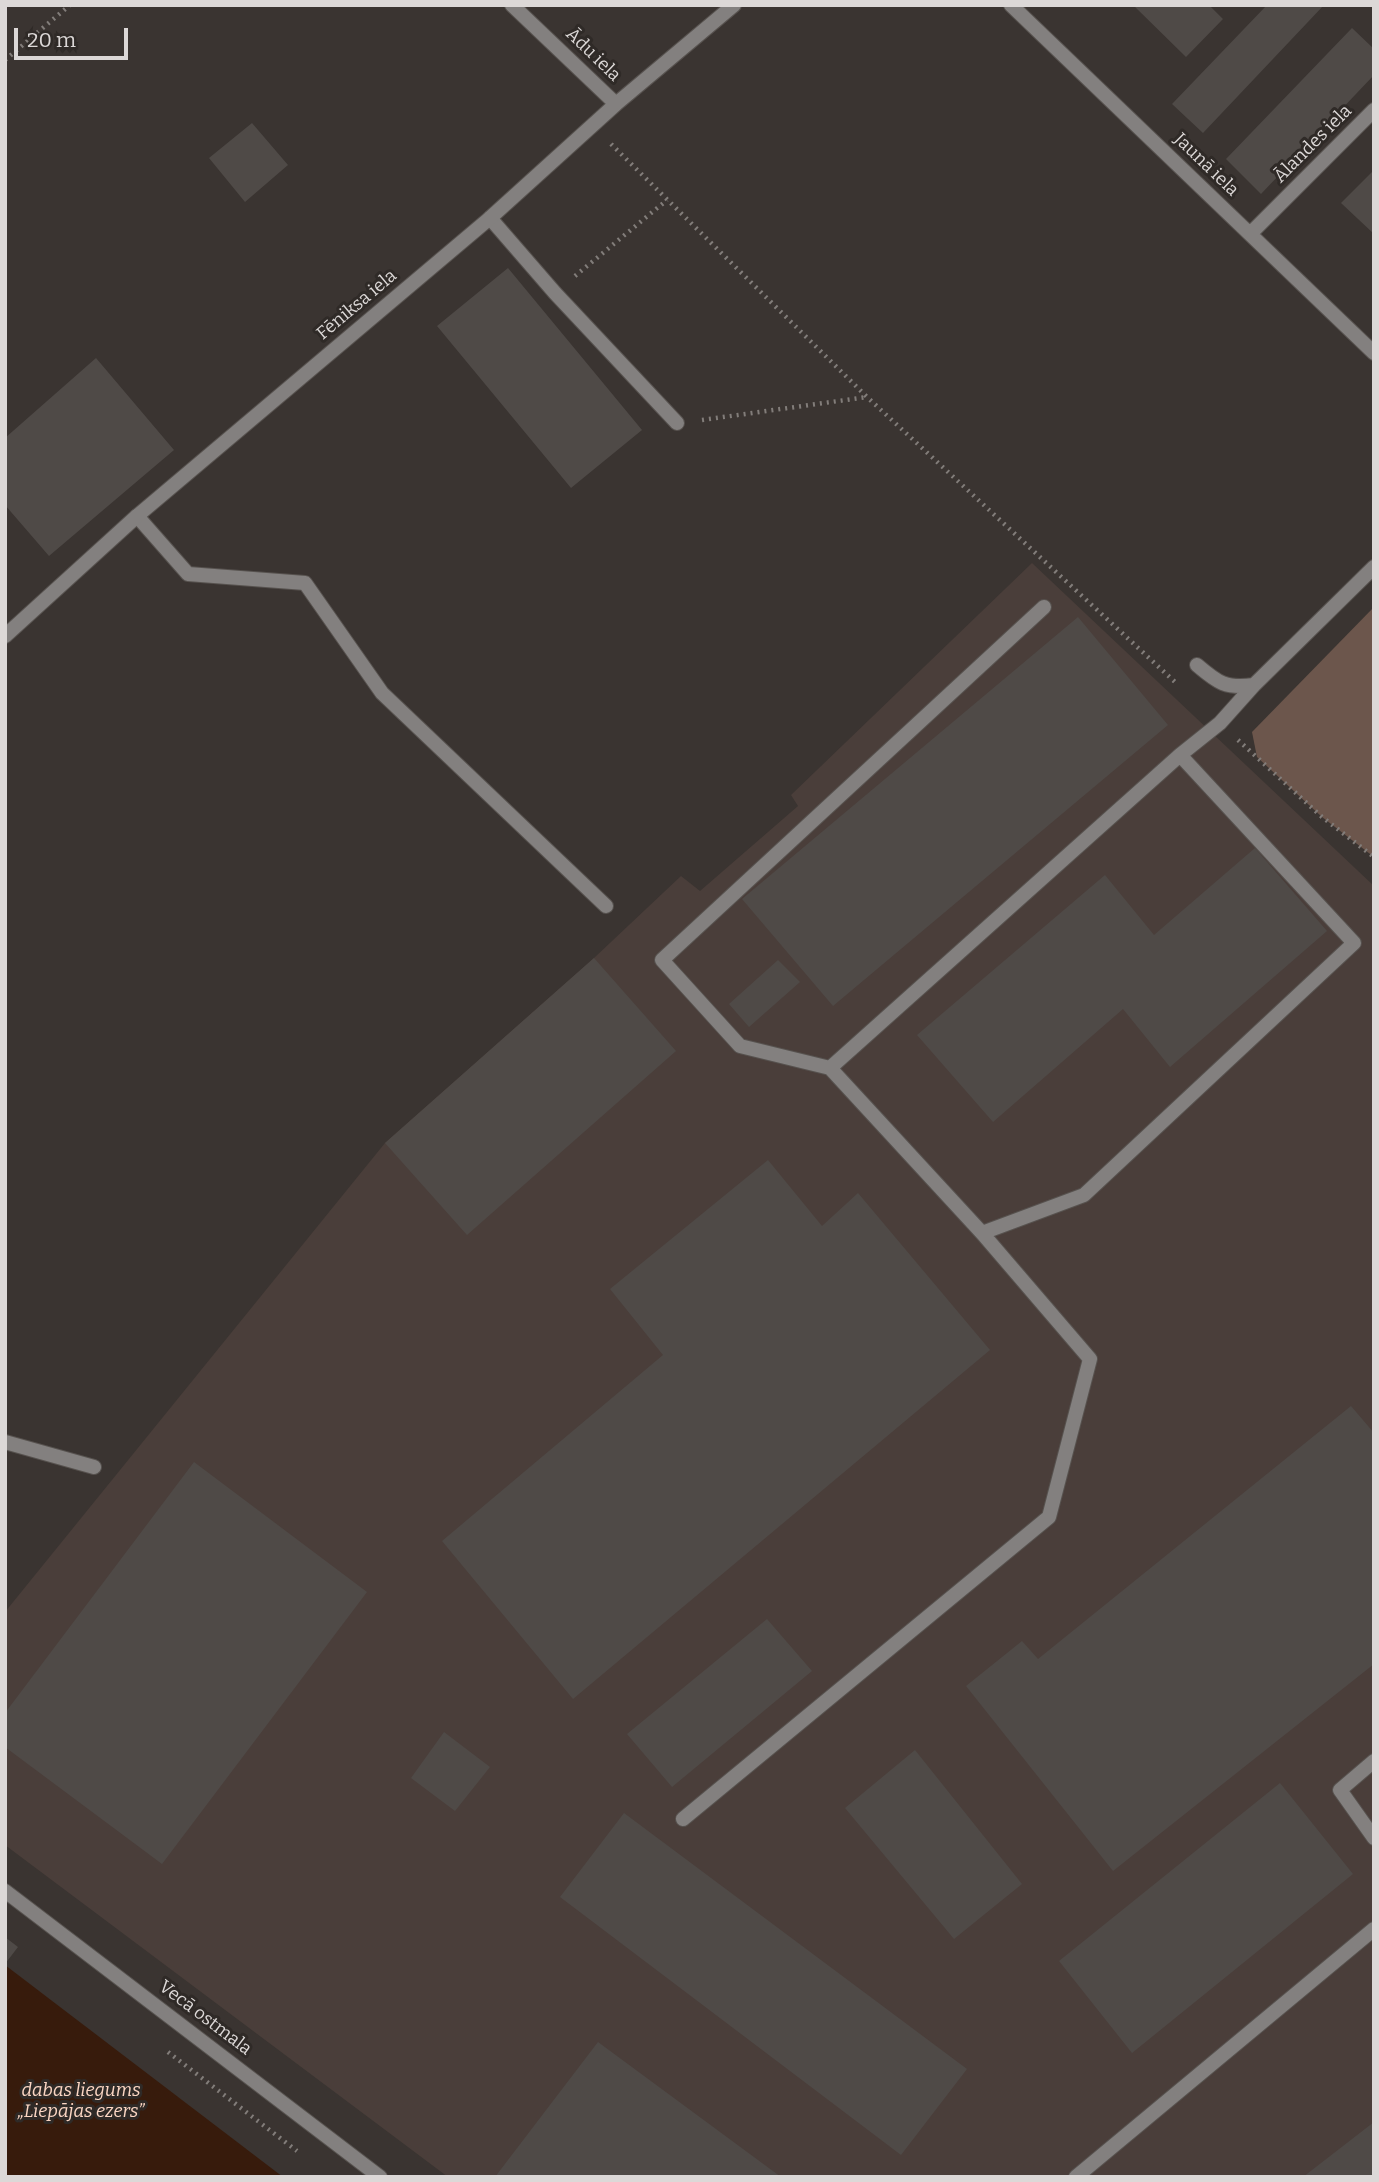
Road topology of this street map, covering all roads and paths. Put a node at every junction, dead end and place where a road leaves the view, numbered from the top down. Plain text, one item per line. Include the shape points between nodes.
1 (70, 5) edge
2 (512, 5) edge
3 (734, 5) edge
4 (1011, 5) edge
5 (5, 60) edge
6 (616, 104) junction
7 (1374, 110) edge
8 (594, 126) junction
9 (667, 200) junction
10 (490, 218) junction
11 (1250, 234) junction
12 (555, 293) junction
13 (1374, 353) edge
14 (867, 397) junction
15 (677, 423) joint
16 (137, 516) junction
17 (1374, 566) edge
18 (1044, 607) dead end
19 (5, 636) edge
20 (1197, 665) dead end
21 (1254, 685) junction
22 (1179, 686) dead end
23 (1220, 723) junction
24 (1180, 755) junction
25 (1374, 858) edge
26 (606, 906) dead end
27 (830, 1068) junction
28 (982, 1233) junction
29 (5, 1442) edge
30 (93, 1467) dead end
31 (1374, 1760) edge
32 (684, 1819) dead end
33 (1374, 1838) edge
34 (5, 1891) edge
35 (1374, 1929) edge
36 (380, 2177) edge
37 (1076, 2177) edge

1 - 5 path
2 - 6 street, Ādu iela
3 - 6 street, Fēniksa iela
4 - 11 street, Jaunā iela
6 - 8 street, Fēniksa iela
7 - 11 street, Ālandes iela
8 - 9 path
8 - 10 street, Fēniksa iela
9 - 12 path
9 - 14 path
10 - 12 street
10 - 16 street, Fēniksa iela
11 - 13 street, Jaunā iela
12 - 15 street
14 - 15 path
14 - 22 path
16 - 19 street, Fēniksa iela
16 - 26 street via 188,575 305,583 382,693
17 - 21 street
18 - 27 street via 662,960 740,1046
20 - 21 street via 1217,682 1234,688
21 - 23 street
23 - 24 street
23 - 25 path
24 - 27 street
24 - 28 street via 1354,943 1084,1195
27 - 28 street
28 - 32 street via 1090,1359 1049,1517
29 - 30 street
31 - 33 street via 1340,1790
34 - 36 street, Vecā ostmala
35 - 37 street

